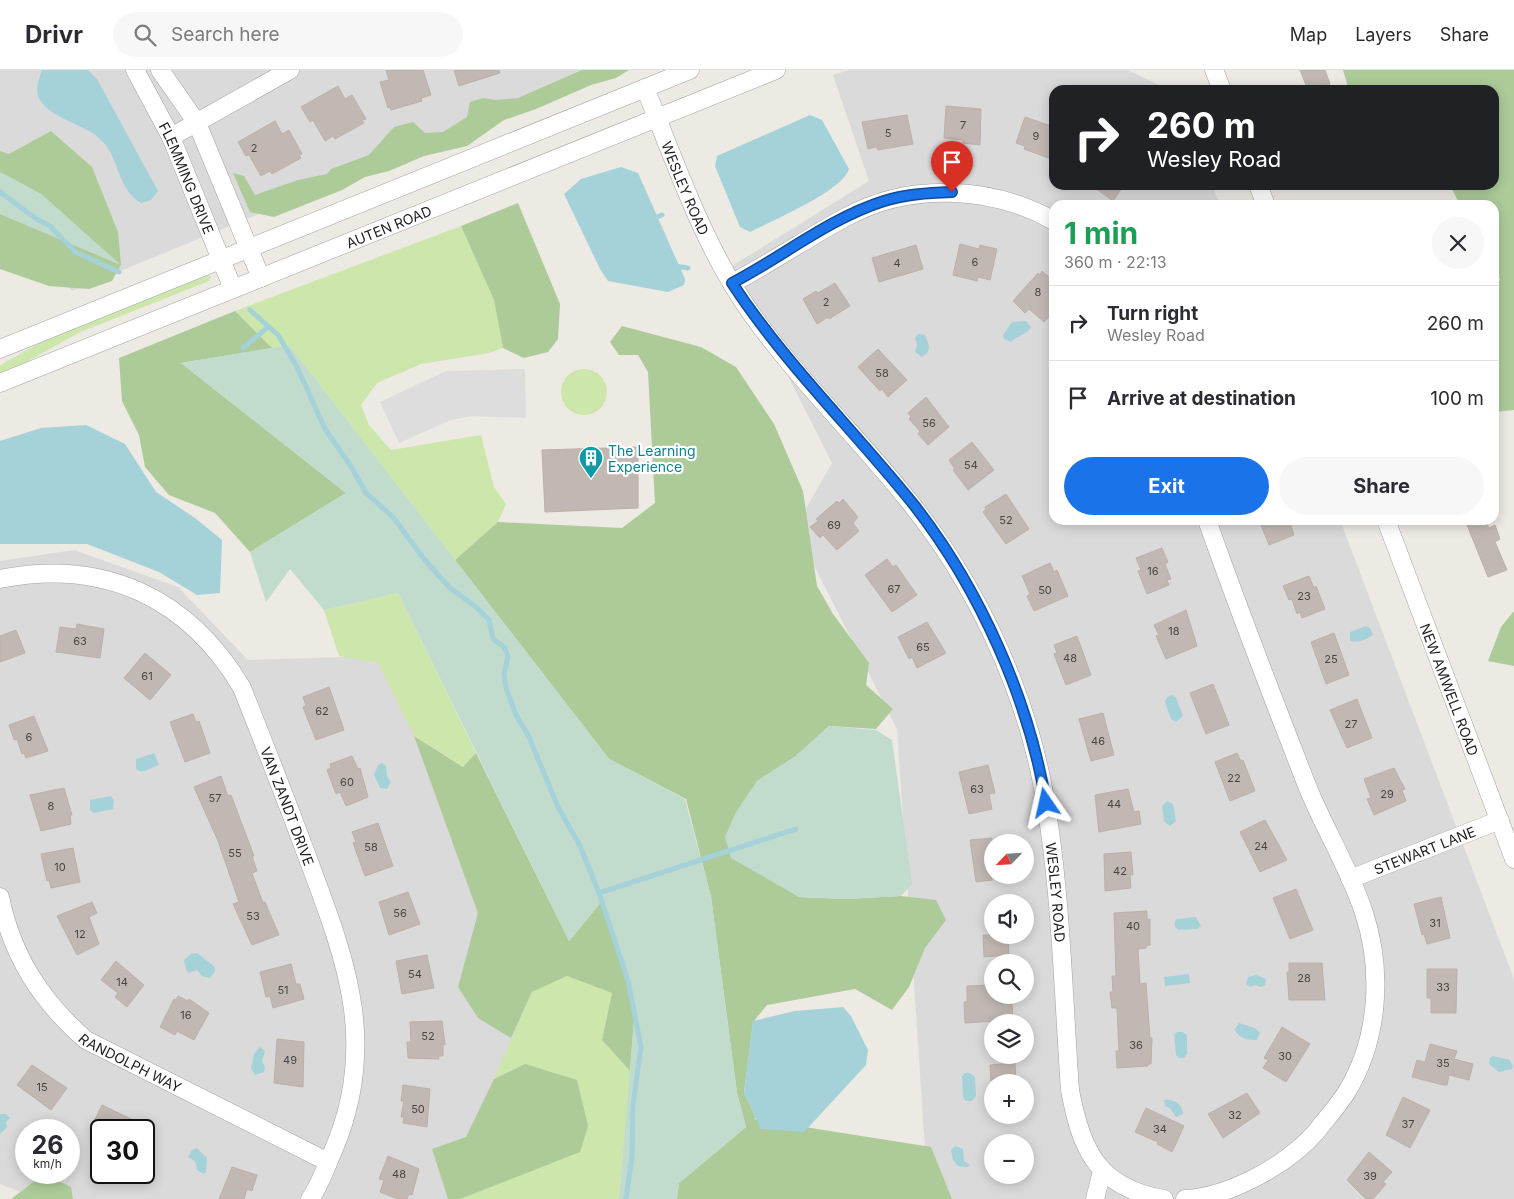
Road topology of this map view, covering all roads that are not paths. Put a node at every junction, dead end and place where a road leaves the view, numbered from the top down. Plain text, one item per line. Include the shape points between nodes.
1 (135, 70) edge
2 (160, 70) edge
3 (290, 70) edge
4 (690, 70) edge
5 (776, 70) edge
6 (1214, 70) edge
7 (1220, 85) edge
8 (645, 88) junction
9 (657, 118) junction
10 (197, 123) junction
11 (171, 137) junction
12 (1049, 219) edge
13 (249, 248) junction
14 (222, 259) junction
15 (260, 278) junction
16 (732, 283) junction
17 (233, 289) junction
18 (0, 349) edge
19 (0, 383) edge
20 (1209, 525) edge
21 (1388, 525) edge
22 (0, 579) edge
23 (1500, 820) junction
24 (1514, 859) edge
25 (1350, 879) junction
26 (0, 898) edge
27 (328, 1162) junction
28 (1102, 1171) junction
29 (310, 1199) edge
30 (1095, 1199) edge
31 (1164, 1199) edge
32 (1185, 1199) edge

1 - 11 street, FLEMMING DRIVE
2 - 10 street, FLEMMING DRIVE
3 - 10 street
4 - 8 street
5 - 9 street, AUTEN ROAD
6 - 7 street
8 - 9 street, WESLEY ROAD
8 - 13 street
9 - 15 street, AUTEN ROAD
9 - 16 street, WESLEY ROAD via 705,234
10 - 11 street
10 - 13 street, FLEMMING DRIVE
11 - 14 street, FLEMMING DRIVE
12 - 16 street via 1012,203 983,196 952,192 918,194 884,201 848,216
13 - 14 street
13 - 15 street, FLEMMING DRIVE
14 - 17 street, FLEMMING DRIVE
14 - 18 street
15 - 17 street, AUTEN ROAD
16 - 28 street, WESLEY ROAD via 776,347 915,506 948,553 991,632 1028,730 1043,786 1051,837 1070,1090 1076,1124 1084,1144
17 - 19 street, AUTEN ROAD
20 - 25 street via 1307,785
21 - 23 street, NEW AMWELL ROAD
22 - 27 street, VAN ZANDT DRIVE via 58,572 92,576 150,596 204,636 242,688 346,965 354,1012 354,1082 345,1124
23 - 24 street, NEW AMWELL ROAD
23 - 25 street, STEWART LANE
25 - 32 street via 1364,913 1376,984 1373,1020 1359,1065 1346,1092 1309,1139 1279,1165 1235,1186
26 - 27 street, RANDOLPH WAY via 12,941 33,981 61,1018 86,1040
27 - 29 street, VAN ZANDT DRIVE
28 - 30 street
28 - 31 street, WESLEY ROAD via 1121,1185 1145,1196

